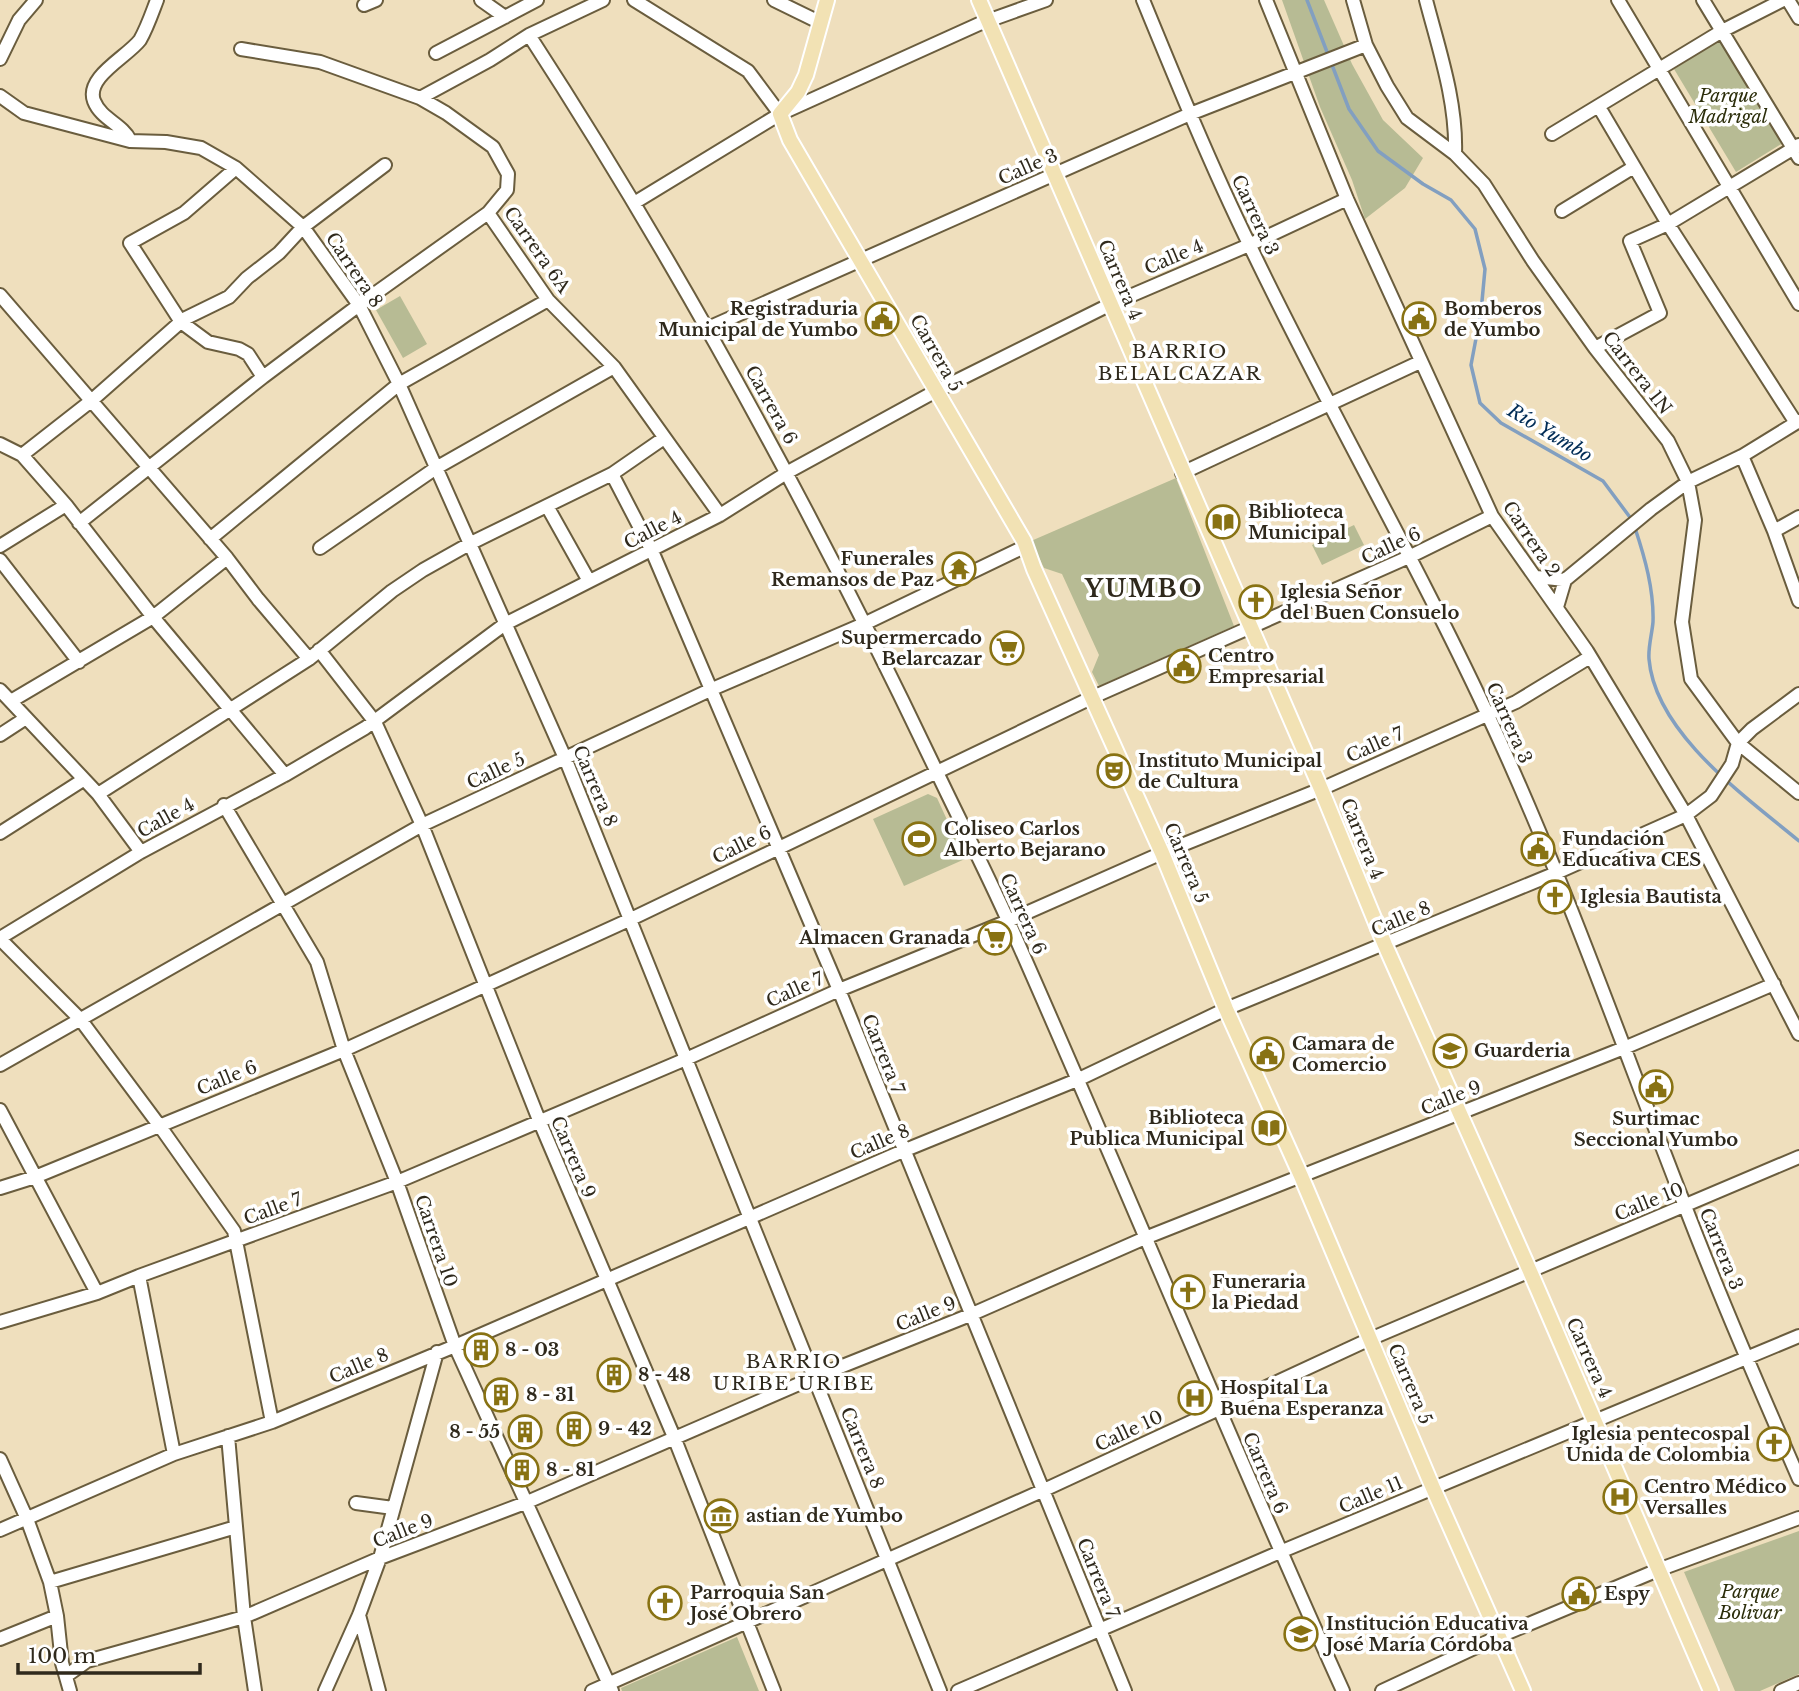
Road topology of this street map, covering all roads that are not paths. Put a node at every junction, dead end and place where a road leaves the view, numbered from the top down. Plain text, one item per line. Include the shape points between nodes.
1 (36, 0) edge
2 (157, 0) edge
3 (481, 0) edge
4 (537, 0) edge
5 (603, 0) edge
6 (634, 0) edge
7 (774, 0) edge
8 (827, 0) edge
9 (979, 0) edge
10 (1046, 0) edge
11 (1143, 0) edge
12 (1266, 0) edge
13 (1353, 0) edge
14 (1426, 0) edge
15 (1618, 0) edge
16 (1703, 0) edge
17 (1785, 0) edge
18 (505, 18) junction
19 (1799, 18) edge
20 (988, 20) junction
21 (821, 23) junction
22 (1722, 31) junction
23 (529, 35) junction
24 (6, 37) edge
25 (1363, 46) junction
26 (241, 49) dead end
27 (436, 53) dead end
28 (0, 59) edge
29 (1659, 68) junction
30 (1295, 74) junction
31 (1, 97) edge
32 (420, 98) junction
33 (1599, 107) junction
34 (780, 114) junction
35 (1190, 114) junction
36 (1552, 134) dead end
37 (130, 141) junction
38 (1797, 151) edge
39 (1455, 154) junction
40 (385, 165) dead end
41 (236, 167) junction
42 (1634, 167) junction
43 (1055, 174) junction
44 (1729, 186) junction
45 (1347, 199) junction
46 (634, 203) junction
47 (1562, 211) dead end
48 (488, 213) junction
49 (1668, 224) junction
50 (303, 227) junction
51 (1249, 245) junction
52 (860, 261) junction
53 (0, 295) edge
54 (548, 300) junction
55 (1109, 304) junction
56 (1799, 304) edge
57 (359, 305) junction
58 (181, 322) junction
59 (708, 328) junction
60 (1595, 348) junction
61 (1420, 362) junction
62 (614, 367) junction
63 (263, 377) junction
64 (399, 384) junction
65 (936, 391) junction
66 (91, 401) junction
67 (1329, 405) junction
68 (1798, 422) edge
69 (664, 438) junction
70 (0, 444) edge
71 (22, 455) junction
72 (1742, 456) junction
73 (436, 468) junction
74 (149, 469) junction
75 (788, 472) junction
76 (1182, 473) junction
77 (612, 474) junction
78 (1688, 482) junction
79 (66, 505) junction
80 (547, 506) junction
81 (720, 515) junction
82 (1492, 516) junction
83 (1799, 517) edge
84 (79, 523) junction
85 (1774, 531) junction
86 (210, 539) junction
87 (471, 543) junction
88 (0, 546) edge
89 (1026, 546) junction
90 (320, 548) dead end
91 (652, 551) junction
92 (1411, 556) junction
93 (227, 558) junction
94 (0, 560) edge
95 (1536, 577) junction
96 (1565, 580) junction
97 (589, 581) junction
98 (1798, 594) edge
99 (1557, 607) junction
100 (153, 617) junction
101 (866, 623) junction
102 (505, 624) junction
103 (1249, 627) junction
104 (314, 654) junction
105 (1590, 657) junction
106 (79, 662) junction
107 (0, 690) edge
108 (709, 690) junction
109 (1799, 694) edge
110 (1093, 697) junction
111 (11, 701) junction
112 (231, 711) junction
113 (1487, 714) junction
114 (26, 718) junction
115 (375, 722) junction
116 (0, 735) edge
117 (1738, 743) junction
118 (565, 758) junction
119 (937, 773) junction
120 (285, 775) junction
121 (83, 780) junction
122 (1321, 789) junction
123 (1799, 793) edge
124 (98, 794) junction
125 (224, 805) junction
126 (1686, 815) junction
127 (422, 825) junction
128 (0, 833) edge
129 (777, 848) junction
130 (141, 852) junction
131 (1162, 853) junction
132 (1556, 873) junction
133 (283, 903) junction
134 (631, 919) junction
135 (1008, 921) junction
136 (0, 938) edge
137 (1385, 945) junction
138 (1774, 984) junction
139 (484, 986) junction
140 (839, 990) junction
141 (1226, 1009) junction
142 (80, 1019) junction
143 (1799, 1033) edge
144 (1624, 1048) junction
145 (344, 1050) junction
146 (685, 1059) junction
147 (0, 1065) edge
148 (1077, 1080) junction
149 (0, 1111) edge
150 (1460, 1114) junction
151 (539, 1121) junction
152 (159, 1125) junction
153 (903, 1151) junction
154 (1799, 1157) edge
155 (1301, 1176) junction
156 (35, 1177) junction
157 (397, 1182) junction
158 (0, 1188) edge
159 (1685, 1206) junction
160 (751, 1218) junction
161 (1144, 1238) junction
162 (236, 1241) junction
163 (1529, 1269) junction
164 (139, 1276) junction
165 (606, 1279) junction
166 (97, 1293) junction
167 (970, 1315) junction
168 (0, 1322) edge
169 (1799, 1336) edge
170 (1370, 1339) junction
171 (454, 1346) junction
172 (437, 1352) junction
173 (1747, 1357) junction
174 (815, 1377) junction
175 (1218, 1408) junction
176 (1595, 1421) junction
177 (272, 1422) junction
178 (228, 1436) junction
179 (674, 1437) junction
180 (174, 1454) junction
181 (0, 1459) edge
182 (1799, 1479) edge
183 (1433, 1488) junction
184 (1044, 1490) junction
185 (356, 1503) dead end
186 (525, 1503) junction
187 (393, 1508) junction
188 (1799, 1518) edge
189 (27, 1519) junction
190 (236, 1527) junction
191 (0, 1530) edge
192 (1280, 1552) junction
193 (380, 1558) junction
194 (888, 1558) junction
195 (1658, 1570) junction
196 (50, 1582) junction
197 (359, 1615) junction
198 (57, 1616) junction
199 (244, 1617) junction
200 (746, 1621) junction
201 (1100, 1630) junction
202 (1500, 1636) junction
203 (0, 1639) edge
204 (61, 1651) junction
205 (87, 1661) junction
206 (66, 1675) junction
207 (1799, 1684) edge
208 (610, 1687) edge
209 (70, 1691) edge
210 (255, 1691) edge
211 (325, 1691) edge
212 (379, 1691) edge
213 (592, 1691) edge
214 (774, 1691) edge
215 (940, 1691) edge
216 (958, 1691) edge
217 (1125, 1691) edge
218 (1343, 1691) edge
219 (1382, 1691) edge
220 (1524, 1691) edge
221 (1711, 1691) edge
222 (1781, 1691) edge

1 - 24 street
2 - 37 street via 140,39 93,88 93,99 102,114
3 - 18 street
4 - 18 street
5 - 23 street
6 - 34 street via 748,71
7 - 21 street
8 - 21 main road
9 - 20 main road, Carrera 4
10 - 20 street
11 - 35 street, Carrera 3
12 - 30 street, Carrera 2
13 - 25 street, Carrera 1N
14 - 39 street via 1456,128
15 - 29 street
16 - 22 street
17 - 19 street
17 - 22 street
18 - 27 street
20 - 34 street
20 - 43 main road, Carrera 4
21 - 34 main road via 798,92
22 - 29 street
22 - 38 street
23 - 32 street
23 - 46 street, Carrera 6
24 - 28 street
25 - 30 street, Calle 3
25 - 39 street, Carrera 1N via 1407,118
26 - 32 street, Carrera 6A via 320,62
29 - 33 street
29 - 44 street
30 - 35 street, Calle 3
30 - 45 street, Carrera 2
31 - 37 street, Carrera 8 via 24,113
32 - 48 street, Carrera 6A via 493,147 502,162 508,190
33 - 36 street
33 - 42 street
34 - 46 street
34 - 52 main road, Carrera 5 via 790,141
35 - 43 street, Calle 3
35 - 51 street, Carrera 3
37 - 41 street, Carrera 8 via 201,148
38 - 44 street
39 - 60 street, Carrera 1N via 1484,184
40 - 50 street
41 - 50 street, Carrera 8
41 - 58 street via 184,213 130,243
42 - 47 street
42 - 49 street
43 - 52 street, Calle 3
43 - 55 main road, Carrera 4
44 - 49 street
44 - 56 street
45 - 51 street, Calle 4
45 - 61 street, Carrera 2
46 - 59 street, Carrera 6
48 - 54 street, Carrera 6A
48 - 57 street
49 - 60 street via 1630,241 1660,313
49 - 68 street
50 - 57 street, Carrera 8
50 - 58 street via 229,297
51 - 55 street, Calle 4
51 - 67 street, Carrera 3
52 - 59 street, Calle 3
52 - 65 main road, Carrera 5
53 - 66 street, Carrera 9
54 - 62 street, Carrera 6A
54 - 64 street
55 - 65 street, Calle 4
55 - 76 main road, Carrera 4
57 - 63 street
57 - 64 street, Carrera 8
58 - 63 street via 208,342 248,354
58 - 66 street
59 - 75 street, Carrera 6
60 - 78 street, Carrera 1N via 1668,441
61 - 67 street
61 - 82 street, Carrera 2
62 - 69 street, Carrera 6A
62 - 73 street
63 - 74 street
64 - 73 street, Carrera 8
64 - 86 street
65 - 75 street, Calle 4
65 - 89 main road, Carrera 5
66 - 71 street
66 - 74 street, Carrera 9
67 - 76 street
67 - 92 street, Carrera 3
68 - 72 street
69 - 77 street
69 - 81 street, Carrera 6A
70 - 71 street
71 - 79 street
72 - 78 street
72 - 85 street
73 - 87 street, Carrera 8
73 - 90 street
74 - 84 street
74 - 86 street, Carrera 9
75 - 81 street, Calle 4
75 - 101 street, Carrera 6
76 - 103 main road, Carrera 4
77 - 80 street
77 - 91 street, Carrera 7
78 - 96 street
78 - 117 street, Carrera 1N via 1695,520 1682,622 1691,679
79 - 84 street
79 - 88 street
80 - 87 street
80 - 97 street
81 - 91 street, Calle 4
82 - 92 street, Calle 6
82 - 95 street, Carrera 2
83 - 85 street
84 - 100 street
85 - 98 street
86 - 93 street, Carrera 9
87 - 102 street, Carrera 8
87 - 104 street via 392,591
89 - 101 street, Calle 5
89 - 110 main road, Carrera 5
91 - 97 street, Calle 4
91 - 108 street, Carrera 7
92 - 103 street, Calle 6
92 - 113 street, Carrera 3
93 - 100 street
93 - 104 street, Carrera 9 via 258,599
94 - 106 street
95 - 96 street
95 - 99 street, Carrera 2
96 - 99 street
97 - 102 street, Calle 4
99 - 105 street, Carrera 2
100 - 106 street
100 - 112 street
101 - 108 street, Calle 5
101 - 119 street, Carrera 6
102 - 115 street, Calle 4
102 - 118 street, Carrera 8
103 - 110 street, Calle 6
103 - 122 main road, Carrera 4
104 - 112 street
104 - 115 street, Carrera 9
105 - 113 street, Calle 7
105 - 126 street, Carrera 2
106 - 111 street
107 - 111 street
108 - 118 street, Calle 5
108 - 129 street, Carrera 7
109 - 117 street
110 - 119 street, Calle 6
110 - 131 main road, Carrera 5
111 - 114 street
112 - 120 street
112 - 124 street
113 - 122 street, Calle 7
113 - 132 street, Carrera 3
114 - 116 street
114 - 121 street
115 - 120 street, Calle 4
115 - 127 street, Carrera 9
117 - 123 street, Carrera 1N
117 - 126 street, Calle 8 via 1732,764 1711,796
118 - 127 street, Calle 5
118 - 134 street, Carrera 8
119 - 129 street, Calle 6
119 - 135 street, Carrera 6
120 - 125 street, Calle 4
121 - 124 street
121 - 128 street
122 - 131 street, Calle 7
122 - 137 main road, Carrera 4
124 - 130 street
125 - 130 street, Calle 4
125 - 133 street, Carrera 10
126 - 132 street, Calle 8
126 - 138 street, Carrera 2
127 - 133 street, Calle 5
127 - 139 street, Carrera 9
129 - 134 street, Calle 6
129 - 140 street, Carrera 7
130 - 136 street, Calle 4
131 - 135 street, Calle 7
131 - 141 main road, Carrera 5
132 - 137 street, Calle 8
132 - 144 street, Carrera 3
133 - 142 street, Calle 5
133 - 145 street, Carrera 10 via 317,962
134 - 139 street, Calle 6
134 - 146 street, Carrera 8
135 - 140 street, Calle 7
135 - 148 street, Carrera 6
136 - 142 street
137 - 141 street, Calle 8
137 - 150 main road, Carrera 4
138 - 143 street, Carrera 2
138 - 144 street, Calle 9
139 - 145 street, Calle 6
139 - 151 street, Carrera 9
140 - 146 street, Calle 7
140 - 153 street, Carrera 7
141 - 148 street, Calle 8
141 - 155 main road, Carrera 5
142 - 147 street, Calle 5
142 - 152 street
144 - 150 street, Calle 9
144 - 159 street, Carrera 3
145 - 152 street, Calle 6
145 - 157 street, Carrera 10
146 - 151 street, Calle 7
146 - 160 street, Carrera 8
148 - 153 street, Calle 8
148 - 161 street, Carrera 6
149 - 156 street
150 - 155 street, Calle 9
150 - 163 main road, Carrera 4
151 - 157 street, Calle 7
151 - 165 street, Carrera 9
152 - 156 street, Calle 6
152 - 162 street via 227,1220
153 - 160 street, Calle 8
153 - 167 street, Carrera 7
154 - 159 street, Calle 10
155 - 161 street, Calle 9
155 - 170 main road, Carrera 5
156 - 158 street, Calle 6
156 - 166 street
157 - 162 street, Calle 7
157 - 171 street, Carrera 10
159 - 163 street, Calle 10
159 - 173 street, Carrera 3
160 - 165 street, Calle 8
160 - 174 street, Carrera 8
161 - 167 street, Calle 9
161 - 175 street, Carrera 6
162 - 164 street, Calle 7
162 - 177 street
163 - 170 street, Calle 10
163 - 176 main road, Carrera 4
164 - 166 street, Calle 7
164 - 180 street
165 - 171 street, Calle 8
165 - 179 street, Carrera 9
166 - 168 street, Calle 7
167 - 174 street, Calle 9
167 - 184 street, Carrera 7
169 - 173 street, Calle 11
170 - 175 street, Calle 10
170 - 183 main road, Carrera 5
171 - 172 street, Calle 8
171 - 186 street, Carrera 10
172 - 177 street, Calle 8
172 - 187 street
173 - 176 street, Calle 11
173 - 182 street, Carrera 3
174 - 179 street, Calle 9
174 - 194 street, Carrera 8
175 - 184 street, Calle 10
175 - 192 street, Carrera 6
176 - 183 street, Calle 11
176 - 195 main road, Carrera 4
177 - 178 street, Calle 8
178 - 180 street, Calle 8
178 - 190 street
179 - 186 street, Calle 9
179 - 200 street, Carrera 9
180 - 189 street, Calle 8
181 - 189 street
183 - 192 street, Calle 11
183 - 202 main road, Carrera 5
184 - 194 street, Calle 10
184 - 201 street, Carrera 7
185 - 187 street
186 - 193 street, Calle 9
186 - 208 street, Carrera 10
187 - 193 street
188 - 195 street
189 - 191 street, Calle 8
189 - 196 street
190 - 196 street
190 - 199 street
192 - 201 street, Calle 11
192 - 218 street, Carrera 6
193 - 197 street
193 - 199 street, Calle 9
194 - 200 street, Calle 10
194 - 215 street, Carrera 8
195 - 202 street
195 - 221 main road, Carrera 4
196 - 198 street
197 - 211 street
197 - 212 street
198 - 203 street
198 - 204 street
199 - 205 street, Calle 9
199 - 210 street
200 - 208 street, Calle 10
200 - 214 street, Carrera 9
201 - 216 street, Calle 11
201 - 217 street, Carrera 7
202 - 219 street
202 - 220 main road, Carrera 5
204 - 205 street
204 - 206 street
205 - 206 street, Calle 9
206 - 209 street
207 - 222 street
208 - 213 street, Calle 10

